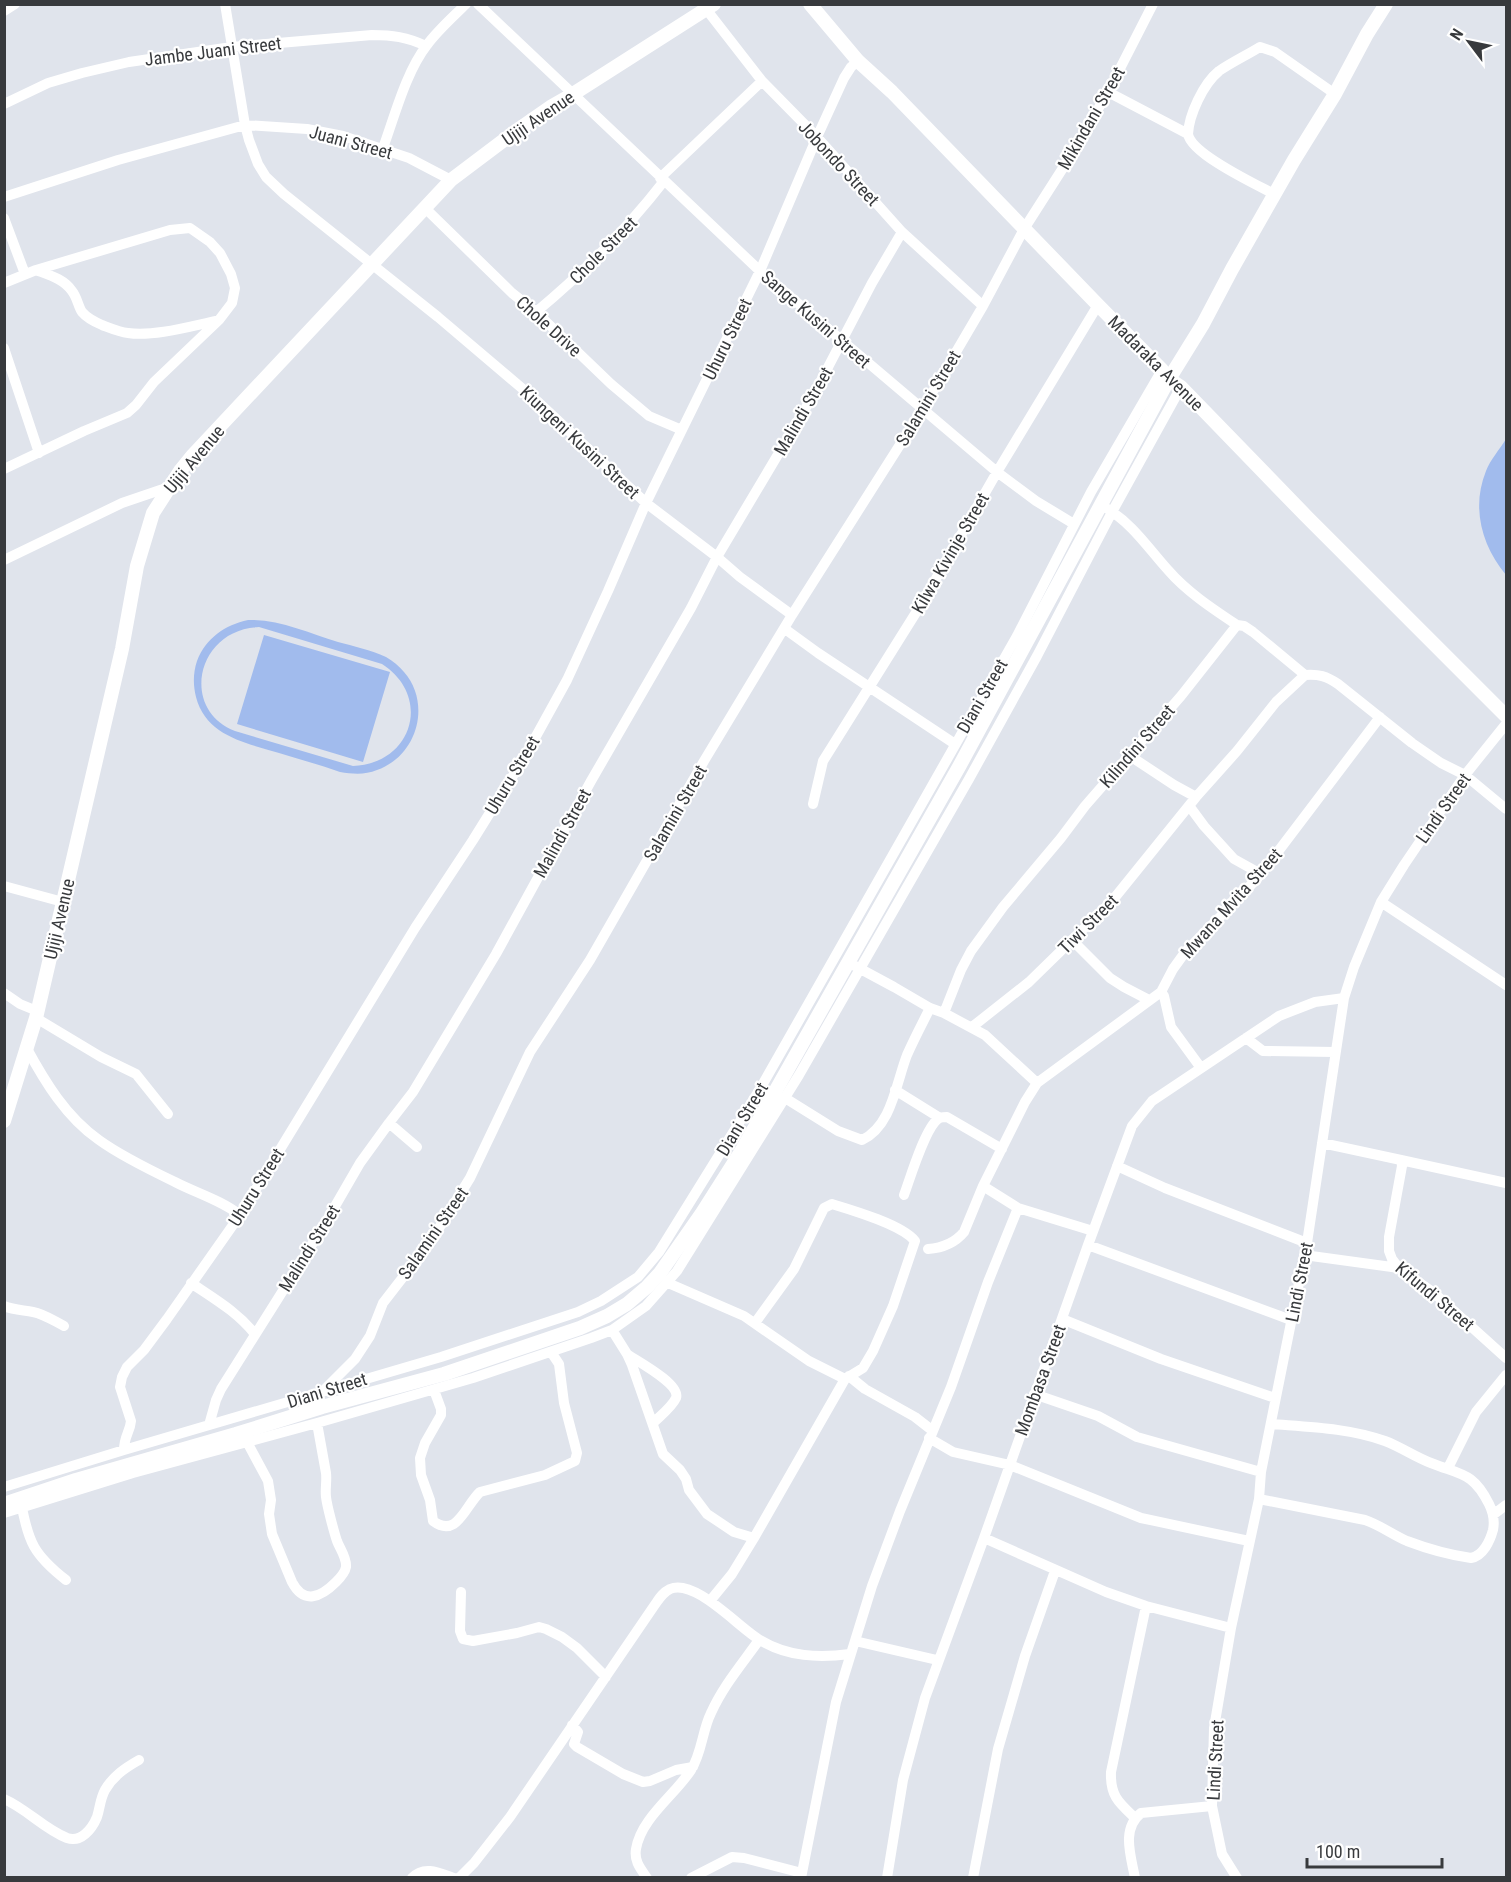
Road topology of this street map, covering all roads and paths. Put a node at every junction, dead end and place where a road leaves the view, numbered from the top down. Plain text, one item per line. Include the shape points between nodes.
1 (15, 4) edge
2 (225, 4) edge
3 (466, 4) edge
4 (478, 4) edge
5 (810, 4) edge
6 (1153, 4) edge
7 (1386, 4) edge
8 (710, 7) edge
9 (4, 11) edge
10 (426, 45) junction
11 (232, 47) junction
12 (858, 61) junction
13 (762, 81) junction
14 (1108, 92) junction
15 (573, 94) junction
16 (1335, 94) junction
17 (4, 104) edge
18 (245, 124) junction
19 (1188, 134) junction
20 (817, 137) junction
21 (383, 148) junction
22 (451, 180) junction
23 (662, 180) junction
24 (1274, 194) junction
25 (4, 197) edge
26 (425, 208) junction
27 (4, 218) edge
28 (1024, 229) junction
29 (902, 232) junction
30 (372, 264) junction
31 (31, 272) junction
32 (760, 272) junction
33 (4, 283) edge
34 (1098, 305) junction
35 (983, 306) junction
36 (536, 312) junction
37 (219, 320) junction
38 (842, 341) junction
39 (4, 348) edge
40 (1166, 374) junction
41 (1181, 387) junction
42 (922, 410) junction
43 (682, 430) junction
44 (39, 453) junction
45 (4, 468) edge
46 (997, 472) junction
47 (169, 487) junction
48 (646, 503) junction
49 (1106, 508) junction
50 (1074, 524) junction
51 (717, 557) junction
52 (4, 560) edge
53 (792, 615) junction
54 (1237, 626) junction
55 (785, 629) junction
56 (1305, 675) junction
57 (869, 688) junction
58 (1506, 716) edge
59 (1380, 717) junction
60 (1506, 724) edge
61 (955, 744) junction
62 (1130, 756) junction
63 (1465, 775) junction
64 (1193, 802) junction
65 (813, 804) dead end
66 (1506, 809) edge
67 (1261, 874) junction
68 (4, 886) edge
69 (63, 902) junction
70 (1381, 902) junction
71 (1073, 941) junction
72 (854, 966) junction
73 (1506, 985) edge
74 (1161, 992) junction
75 (4, 993) edge
76 (1344, 998) junction
77 (1149, 1000) junction
78 (930, 1008) junction
79 (944, 1013) junction
80 (36, 1015) junction
81 (972, 1027) junction
82 (1246, 1038) junction
83 (26, 1047) junction
84 (1335, 1052) junction
85 (1201, 1068) junction
86 (1037, 1083) junction
87 (895, 1090) junction
88 (785, 1098) junction
89 (168, 1114) dead end
90 (940, 1118) junction
91 (4, 1121) edge
92 (389, 1123) junction
93 (1322, 1143) junction
94 (417, 1147) dead end
95 (1002, 1149) junction
96 (1401, 1160) junction
97 (1117, 1166) junction
98 (1506, 1183) edge
99 (983, 1186) junction
100 (904, 1195) dead end
101 (1018, 1208) junction
102 (240, 1215) junction
103 (1093, 1231) junction
104 (1307, 1243) junction
105 (1088, 1245) junction
106 (928, 1249) dead end
107 (1304, 1255) junction
108 (1399, 1268) junction
109 (666, 1278) junction
110 (191, 1283) junction
111 (4, 1306) edge
112 (1062, 1319) junction
113 (1291, 1320) junction
114 (755, 1323) junction
115 (64, 1326) dead end
116 (612, 1330) junction
117 (255, 1334) junction
118 (551, 1352) junction
119 (627, 1354) junction
120 (1506, 1358) edge
121 (1506, 1375) edge
122 (847, 1378) junction
123 (434, 1390) junction
124 (323, 1391) junction
125 (1034, 1395) junction
126 (1275, 1398) junction
127 (317, 1423) junction
128 (653, 1423) junction
129 (1271, 1424) junction
130 (209, 1425) junction
131 (931, 1434) junction
132 (248, 1442) junction
133 (124, 1450) junction
134 (1010, 1465) junction
135 (1448, 1468) junction
136 (1261, 1472) junction
137 (4, 1487) edge
138 (1259, 1498) junction
139 (21, 1503) junction
140 (4, 1504) edge
141 (1506, 1505) edge
142 (4, 1513) edge
143 (1494, 1514) junction
144 (754, 1538) junction
145 (984, 1538) junction
146 (1249, 1541) junction
147 (1055, 1570) junction
148 (66, 1580) dead end
149 (461, 1592) dead end
150 (710, 1601) junction
151 (1146, 1606) junction
152 (1231, 1628) junction
153 (759, 1640) junction
154 (855, 1641) junction
155 (850, 1654) junction
156 (938, 1660) junction
157 (606, 1677) junction
158 (572, 1725) junction
159 (139, 1760) dead end
160 (693, 1767) junction
161 (4, 1798) edge
162 (1212, 1806) junction
163 (1136, 1818) junction
164 (802, 1875) edge
165 (412, 1878) edge
166 (456, 1878) edge
167 (647, 1878) edge
168 (691, 1878) edge
169 (887, 1878) edge
170 (973, 1878) edge
171 (1135, 1878) edge
172 (1237, 1878) edge

1 - 9 street
2 - 11 street, Kiungeni Kusini Street
3 - 10 street
4 - 15 street, Sange Kusini Street
5 - 12 main road, Madaraka Avenue
6 - 14 street, Mikindani Street
7 - 16 main road
8 - 13 street, Jobondo Street
8 - 15 main road, Ujiji Avenue
10 - 11 street, Jambe Juani Street via 394,35 372,35
10 - 21 street
11 - 17 street, Jambe Juani Street via 82,73 48,83
11 - 18 street, Kiungeni Kusini Street
12 - 20 street, Uhuru Street via 844,78
12 - 28 main road, Madaraka Avenue
13 - 20 street, Jobondo Street
13 - 23 street, Chole Street
14 - 19 street
14 - 28 street, Mikindani Street
15 - 22 main road, Ujiji Avenue
15 - 23 street, Sange Kusini Street
16 - 19 street via 1275,52 1260,47 1216,74 1197,102
16 - 24 main road
18 - 21 street, Juani Street via 308,129
18 - 25 street
18 - 30 street, Kiungeni Kusini Street via 266,177
19 - 24 street via 1204,155
20 - 29 street, Jobondo Street
20 - 32 street, Uhuru Street
21 - 22 street, Juani Street
22 - 26 main road, Ujiji Avenue
23 - 32 street, Sange Kusini Street
23 - 36 street, Chole Street via 637,216 598,257
24 - 40 main road via 1203,324
26 - 30 main road, Ujiji Avenue
26 - 36 street, Chole Drive
27 - 31 street
28 - 34 main road, Madaraka Avenue
28 - 35 street, Salamini Street
29 - 35 street, Jobondo Street
29 - 38 street, Malindi Street
30 - 47 main road, Ujiji Avenue via 193,455
30 - 48 street, Kiungeni Kusini Street via 537,401
31 - 33 street
31 - 37 street via 62,281 89,318 127,333
31 - 37 street via 170,230 190,228 220,253 231,274 234,296
32 - 38 street, Sange Kusini Street
32 - 43 street, Uhuru Street
34 - 40 main road, Madaraka Avenue
34 - 46 street, Kilwa Kivinje Street
35 - 42 street, Salamini Street
36 - 43 street, Chole Drive via 649,416
37 - 44 street via 154,382 128,413
38 - 42 street, Sange Kusini Street
38 - 51 street, Malindi Street
39 - 44 street
40 - 41 main road, Madaraka Avenue
40 - 49 main road
40 - 50 street, Diani Street
41 - 49 street
41 - 58 main road, Madaraka Avenue
42 - 46 street, Sange Kusini Street
42 - 53 street, Salamini Street
43 - 48 street, Uhuru Street
44 - 45 street
46 - 50 street, Sange Kusini Street
46 - 57 street, Kilwa Kivinje Street
47 - 52 street via 122,503
47 - 69 main road, Ujiji Avenue via 153,513 137,566
48 - 51 street, Kiungeni Kusini Street
48 - 102 street, Uhuru Street via 567,680 524,758
49 - 54 street via 1134,529 1182,584
49 - 72 main road via 960,765
50 - 61 street, Diani Street via 1017,636
51 - 53 street, Kiungeni Kusini Street
51 - 92 street, Malindi Street via 496,954 413,1092
53 - 55 street, Salamini Street
54 - 56 street via 1253,632
54 - 62 street, Kilindini Street
55 - 57 street
55 - 124 street, Salamini Street via 590,960 530,1052 470,1178 431,1241 383,1303 363,1348
56 - 59 street via 1327,676
56 - 64 street, Tiwi Street via 1276,702
57 - 61 street
57 - 65 street, Kilwa Kivinje Street via 823,761
59 - 63 street via 1442,764
59 - 67 street, Mwana Mvita Street
60 - 63 street, Lindi Street
61 - 124 street, Diani Street via 760,1089 659,1252 638,1277 578,1312
62 - 64 street
62 - 79 street, Kilindini Street via 985,930 961,970
63 - 66 street
63 - 70 street, Lindi Street
64 - 67 street via 1204,826 1234,859
64 - 71 street, Tiwi Street via 1112,901
67 - 74 street, Mwana Mvita Street via 1186,951
68 - 69 street
69 - 80 main road, Ujiji Avenue
70 - 73 street
70 - 76 street, Lindi Street
71 - 77 street via 1110,978
71 - 81 street, Tiwi Street
72 - 78 street
72 - 88 street
72 - 109 main road
74 - 77 street, Mwana Mvita Street
74 - 85 street via 1171,1027
75 - 80 street
76 - 82 street, Mombasa Street via 1315,1002 1279,1016
76 - 84 street, Lindi Street
77 - 86 street, Mwana Mvita Street
78 - 79 street
78 - 87 street
79 - 81 street
80 - 83 main road, Ujiji Avenue
80 - 89 street via 101,1057 136,1074
81 - 86 street
82 - 84 street via 1263,1051
82 - 85 street, Mombasa Street
83 - 91 main road, Ujiji Avenue
83 - 102 street via 58,1099 100,1141
84 - 93 street, Lindi Street
85 - 97 street, Mombasa Street via 1152,1101 1140,1114
86 - 95 street, Mwana Mvita Street
87 - 88 street via 881,1124 862,1140 838,1131
87 - 90 street
88 - 109 street
90 - 95 street via 947,1117
90 - 100 street via 921,1148
92 - 94 street
92 - 117 street, Malindi Street via 360,1163
93 - 96 street
93 - 104 street, Lindi Street
95 - 99 street, Mwana Mvita Street
96 - 98 street
96 - 108 street, Kifundi Street via 1389,1244
97 - 103 street, Mombasa Street
97 - 104 street
99 - 101 street
99 - 106 street, Mwana Mvita Street via 959,1238 941,1248
101 - 103 street
101 - 131 street
102 - 110 street, Uhuru Street
103 - 105 street, Mombasa Street
104 - 107 street, Lindi Street
105 - 112 street, Mombasa Street
105 - 113 street
107 - 108 street
107 - 113 street, Lindi Street
108 - 120 street, Kifundi Street via 1434,1293
109 - 114 street
109 - 116 street via 646,1305
109 - 139 main road via 607,1316 580,1328 444,1374 75,1480
110 - 117 street via 234,1311
110 - 133 street, Uhuru Street via 122,1377 120,1387 131,1421
111 - 115 street via 40,1314
112 - 125 street, Mombasa Street
112 - 126 street via 1161,1359
113 - 126 street, Lindi Street
114 - 122 street via 809,1361
114 - 122 street via 794,1269 824,1208 832,1204 911,1236 915,1241 912,1255 893,1306 868,1360
116 - 118 street
116 - 119 street
117 - 130 street, Malindi Street via 221,1389
118 - 123 street
118 - 123 street via 560,1369 560,1386 577,1453 575,1461 545,1475 480,1492 451,1527 433,1521 421,1475 422,1450 441,1415
119 - 128 street
119 - 128 street via 668,1382 676,1393 676,1398
121 - 135 street via 1476,1412
122 - 131 street via 915,1417
122 - 144 street
123 - 127 street
124 - 130 street, Diani Street
125 - 134 street, Mombasa Street
125 - 136 street via 1098,1416 1137,1437
126 - 129 street, Lindi Street
127 - 132 street
127 - 132 street via 326,1497 346,1566 342,1576 317,1596 303,1596 292,1582 272,1534 268,1481
128 - 144 street via 663,1454 680,1470 707,1514 734,1532
129 - 135 street via 1346,1431 1384,1441
129 - 136 street, Lindi Street
130 - 133 street, Diani Street
131 - 134 street via 953,1452
131 - 154 street
132 - 139 street
133 - 137 street, Diani Street
134 - 145 street, Mombasa Street
134 - 146 street via 1141,1518
135 - 143 street via 1476,1483
136 - 138 street, Lindi Street
138 - 143 street via 1365,1520 1406,1540 1472,1558 1485,1548 1493,1530
138 - 146 street, Lindi Street
139 - 140 main road
139 - 142 street
139 - 148 street via 37,1554
141 - 143 street
144 - 150 street
145 - 147 street
145 - 156 street, Mombasa Street
146 - 152 street, Lindi Street
147 - 151 street
147 - 170 street via 998,1749
149 - 157 street via 463,1639 473,1641 539,1627 577,1648
150 - 153 street
150 - 157 street via 681,1587 663,1594
151 - 152 street
151 - 163 street via 1111,1782 1113,1794
152 - 162 street, Lindi Street via 1214,1728
153 - 155 street via 804,1655
153 - 160 street via 711,1713
154 - 155 street
154 - 156 street
155 - 164 street via 836,1702
156 - 169 street, Mombasa Street via 903,1780
157 - 158 street
158 - 160 street via 578,1732 574,1744 577,1747 643,1782
158 - 166 street via 510,1817 474,1863
159 - 161 street via 111,1781 103,1792 97,1817 80,1839 61,1836
160 - 167 street via 651,1817 636,1848 636,1861
162 - 163 street via 1141,1813
162 - 172 street, Lindi Street via 1222,1854
163 - 171 street via 1128,1837
164 - 168 street via 732,1857
165 - 166 street via 429,1870

